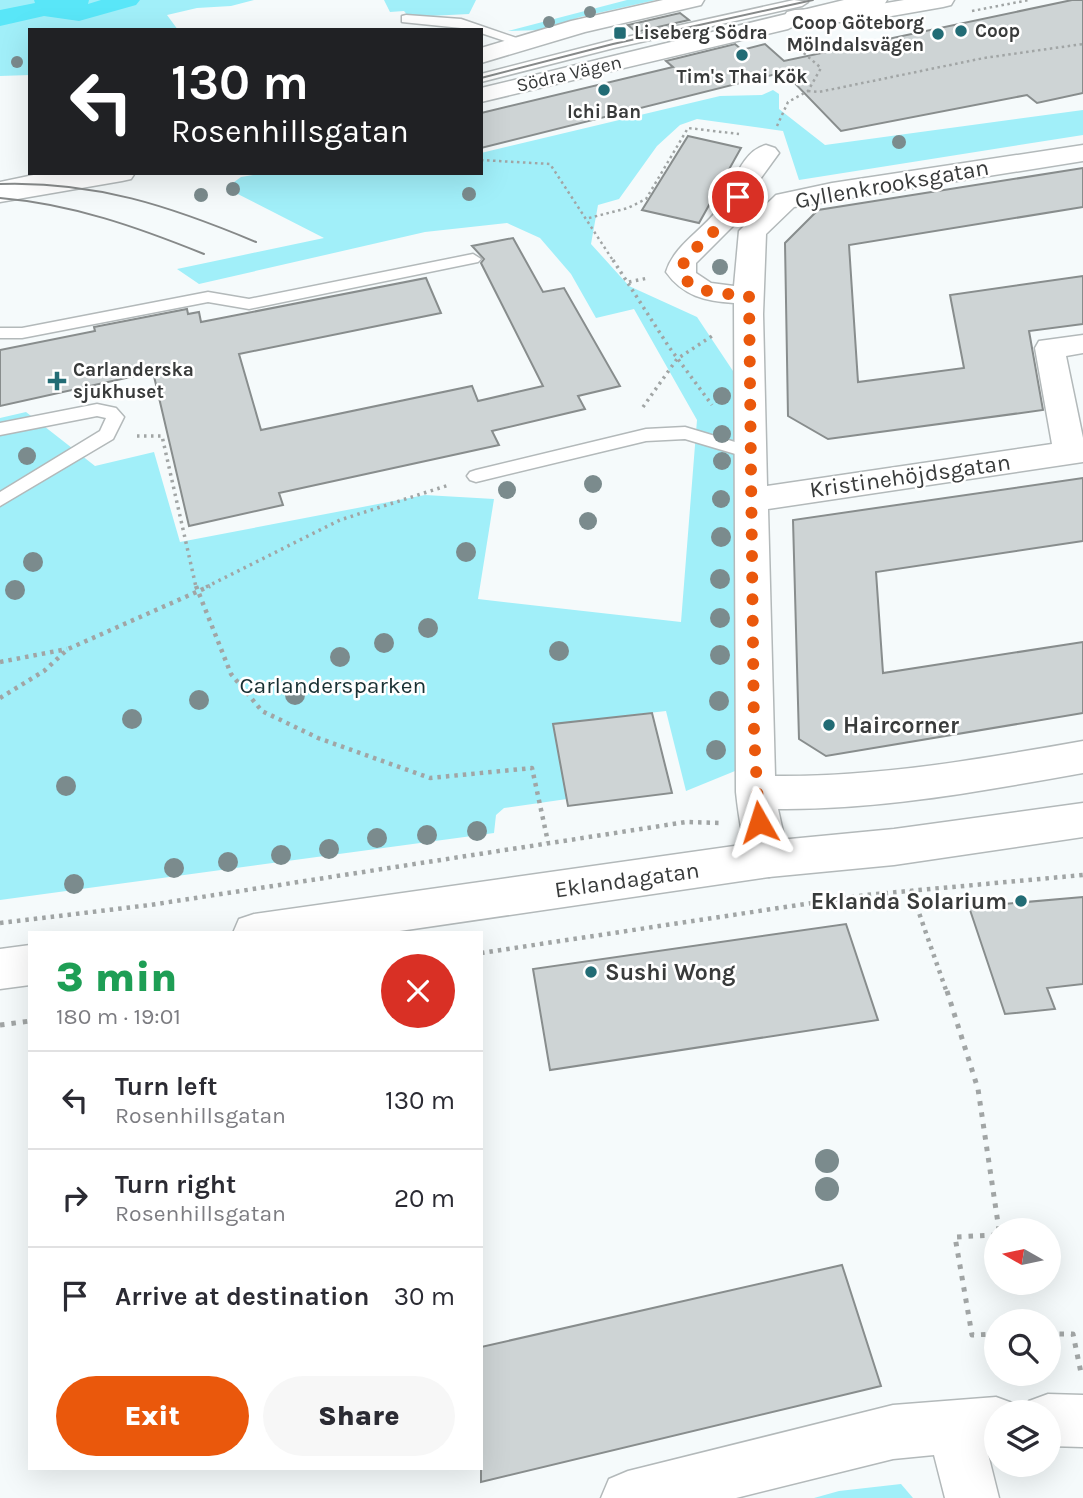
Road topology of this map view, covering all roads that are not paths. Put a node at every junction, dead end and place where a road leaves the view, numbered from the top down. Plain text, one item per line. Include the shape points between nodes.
1 (693, 0) edge
2 (771, 0) edge
3 (876, 0) edge
4 (943, 0) edge
5 (795, 11) edge
6 (406, 19) dead end
7 (434, 23) junction
8 (448, 28) edge
9 (477, 28) edge
10 (483, 30) edge
11 (525, 43) junction
12 (483, 55) edge
13 (483, 69) edge
14 (483, 77) edge
15 (483, 94) edge
16 (766, 153) road end
17 (1083, 153) edge
18 (28, 163) edge
19 (0, 169) edge
20 (28, 173) edge
21 (56, 175) edge
22 (110, 175) edge
23 (0, 179) edge
24 (0, 186) edge
25 (0, 194) edge
26 (473, 259) dead end
27 (748, 305) junction
28 (0, 333) edge
29 (1083, 344) edge
30 (0, 429) edge
31 (749, 452) junction
32 (1076, 452) edge
33 (476, 476) road end
34 (0, 500) edge
35 (750, 500) junction
36 (1083, 757) edge
37 (756, 792) junction
38 (1083, 820) edge
39 (769, 859) junction
40 (268, 931) edge
41 (28, 965) edge
42 (0, 969) edge
43 (1061, 1420) edge
44 (1083, 1421) edge
45 (975, 1425) edge
46 (628, 1498) edge
47 (972, 1498) edge

1 - 11 street, Södra Vägen
2 - 13 lane
3 - 5 street
4 - 5 street via 863,14
5 - 14 lane via 625,41
5 - 15 street, Södra Vägen
6 - 7 lane
7 - 8 lane
7 - 9 lane
10 - 11 lane
11 - 12 street, Södra Vägen
16 - 27 street via 745,181 731,212 683,261 680,272 685,282
17 - 27 street, Gyllenkrooksgatan via 785,201 753,231
18 - 19 street
20 - 23 lane
21 - 24 lane
22 - 25 street
26 - 28 lane via 249,304 208,297 22,333
27 - 31 street, Gyllenkrooksgatan
29 - 32 street, Kristinehöjdsgatan via 1050,348
30 - 34 lane via 97,410 115,417 107,435
31 - 33 lane via 685,433 646,435
31 - 35 street, Gyllenkrooksgatan
32 - 35 street, Kristinehöjdsgatan
35 - 37 street, Gyllenkrooksgatan
36 - 37 street via 946,780 821,793
37 - 39 street, Gyllenkrooksgatan
38 - 39 street, Eklandagatan
39 - 40 street, Eklandagatan
41 - 42 street
43 - 44 street
45 - 46 street via 892,1432
45 - 47 street

